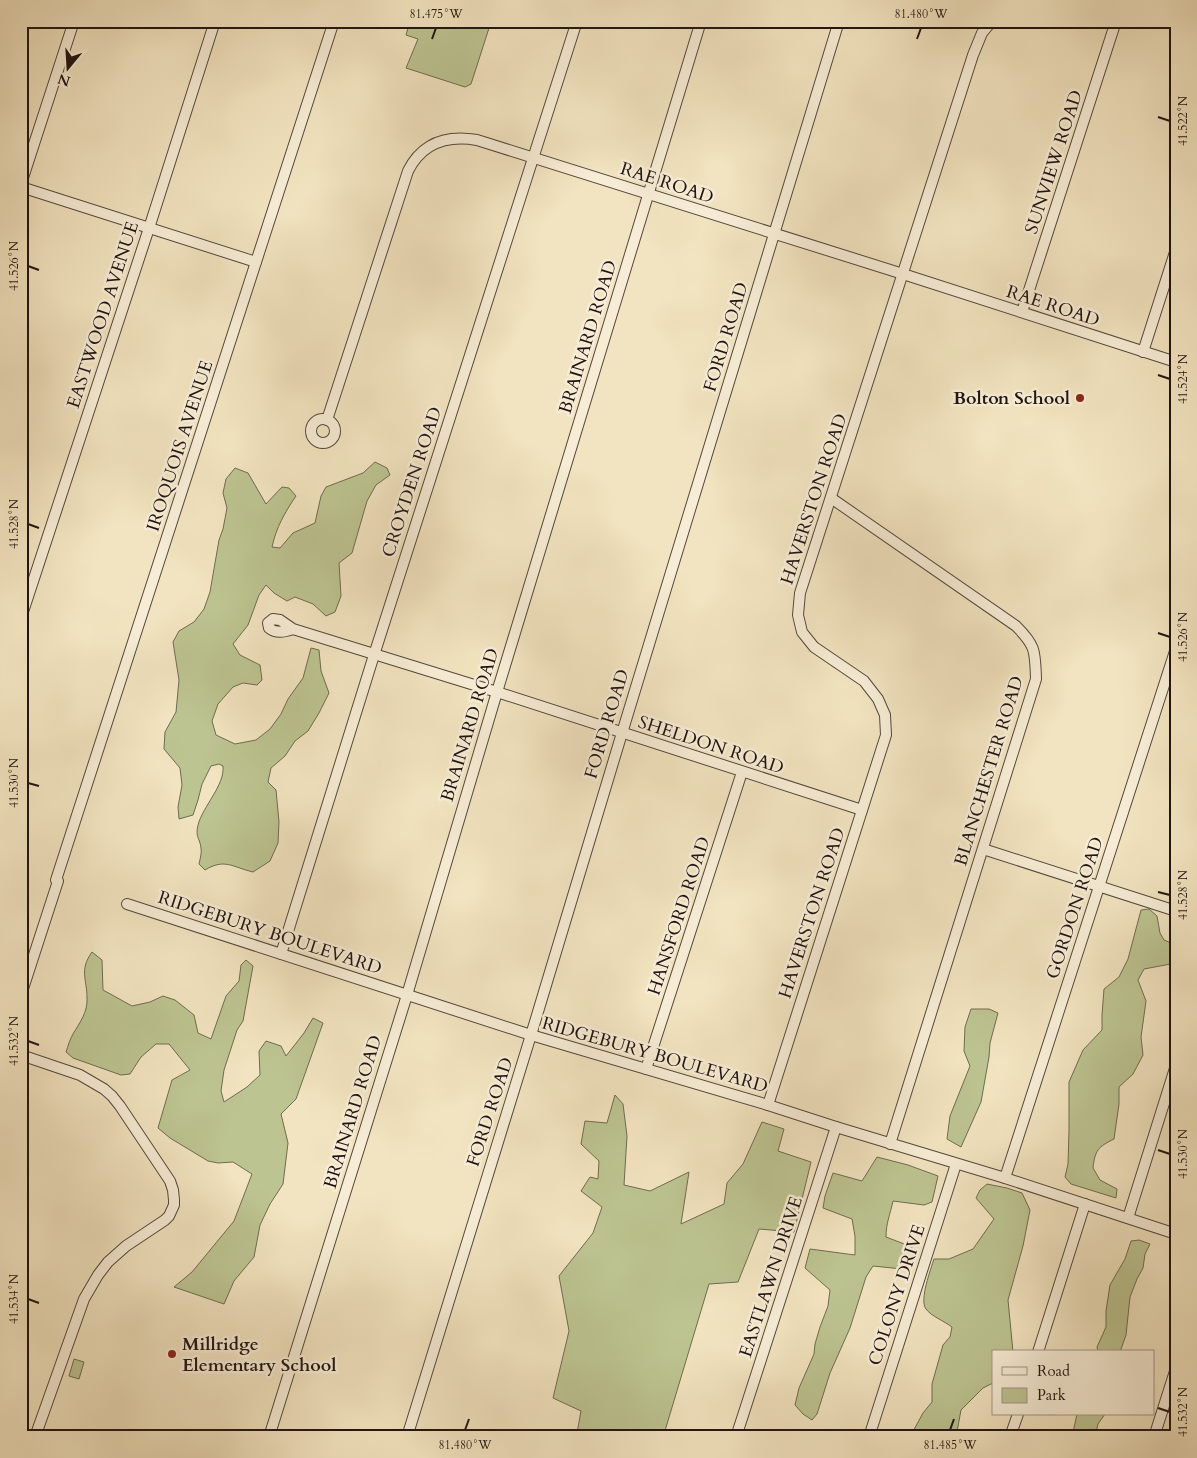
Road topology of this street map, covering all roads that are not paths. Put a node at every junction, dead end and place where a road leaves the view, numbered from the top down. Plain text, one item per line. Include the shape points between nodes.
1 (74, 21) edge
2 (215, 21) edge
3 (334, 21) edge
4 (577, 21) edge
5 (701, 21) edge
6 (839, 21) edge
7 (992, 21) edge
8 (1116, 21) edge
9 (533, 158) junction
10 (21, 186) edge
11 (648, 194) junction
12 (149, 228) junction
13 (774, 234) junction
14 (1176, 249) edge
15 (256, 262) junction
16 (903, 274) junction
17 (1022, 312) junction
18 (1143, 352) junction
19 (1176, 362) edge
20 (326, 420) dead end
21 (831, 498) junction
22 (21, 618) edge
23 (293, 629) dead end
24 (1176, 648) edge
25 (374, 655) junction
26 (496, 692) junction
27 (622, 733) junction
28 (742, 772) junction
29 (862, 810) junction
30 (983, 848) junction
31 (1099, 886) junction
32 (126, 904) dead end
33 (1176, 911) edge
34 (281, 954) junction
35 (21, 995) edge
36 (407, 995) junction
37 (531, 1036) junction
38 (21, 1055) edge
39 (1176, 1065) edge
40 (646, 1069) junction
41 (768, 1105) junction
42 (836, 1127) junction
43 (890, 1144) junction
44 (956, 1164) junction
45 (1005, 1178) junction
46 (1085, 1204) junction
47 (1128, 1218) junction
48 (1176, 1234) edge
49 (1039, 1350) edge
50 (1176, 1368) edge
51 (1017, 1416) edge
52 (35, 1437) edge
53 (269, 1437) edge
54 (406, 1437) edge
55 (736, 1437) edge
56 (869, 1437) edge
57 (1010, 1437) edge
58 (1154, 1437) edge

1 - 10 street
2 - 12 street, EASTWOOD AVENUE
3 - 15 street, IROQUOIS AVENUE
4 - 9 street, CROYDEN ROAD
5 - 11 street, BRAINARD ROAD
6 - 13 street, FORD ROAD
7 - 16 street, HAVERSTON ROAD via 982,33 973,55
8 - 17 street, SUNVIEW ROAD
9 - 11 street, RAE ROAD
9 - 20 street, RAE ROAD via 463,138 442,141 417,156 405,178
9 - 25 street, CROYDEN ROAD
10 - 12 street
11 - 13 street, RAE ROAD
11 - 26 street, BRAINARD ROAD
12 - 15 street
12 - 22 street, EASTWOOD AVENUE
13 - 16 street, RAE ROAD
13 - 27 street, FORD ROAD
14 - 18 street
15 - 35 street, IROQUOIS AVENUE
16 - 17 street, RAE ROAD
16 - 21 street, HAVERSTON ROAD
17 - 18 street, RAE ROAD
18 - 19 street, RAE ROAD
21 - 29 street, HAVERSTON ROAD via 800,593 798,615 802,632 814,647 864,681 885,715 886,735
21 - 30 street, BLANCHESTER ROAD via 1015,626 1030,640 1036,657 1036,678
23 - 25 street, SHELDON ROAD
24 - 31 street, GORDON ROAD
25 - 26 street, SHELDON ROAD
25 - 34 street, CROYDEN ROAD
26 - 27 street, SHELDON ROAD
26 - 36 street, BRAINARD ROAD
27 - 28 street, SHELDON ROAD
27 - 37 street, FORD ROAD
28 - 29 street, SHELDON ROAD
28 - 40 street, HANSFORD ROAD
29 - 41 street, HAVERSTON ROAD
30 - 31 street
30 - 43 street, BLANCHESTER ROAD
31 - 33 street
31 - 45 street, GORDON ROAD
32 - 34 street, RIDGEBURY BOULEVARD
34 - 36 street, RIDGEBURY BOULEVARD
36 - 37 street, RIDGEBURY BOULEVARD
36 - 53 street, BRAINARD ROAD
37 - 40 street, RIDGEBURY BOULEVARD
37 - 54 street, FORD ROAD
38 - 52 street via 80,1075 108,1092 170,1181 174,1195 174,1206 169,1216 108,1262 81,1304
39 - 47 street
40 - 41 street, RIDGEBURY BOULEVARD
41 - 42 street, RIDGEBURY BOULEVARD
42 - 43 street, RIDGEBURY BOULEVARD
42 - 55 street, EASTLAWN DRIVE
43 - 44 street, RIDGEBURY BOULEVARD
44 - 45 street, RIDGEBURY BOULEVARD
44 - 56 street, COLONY DRIVE
45 - 46 street, RIDGEBURY BOULEVARD
46 - 47 street, RIDGEBURY BOULEVARD
46 - 49 street
47 - 48 street, RIDGEBURY BOULEVARD
50 - 58 street
51 - 57 street

